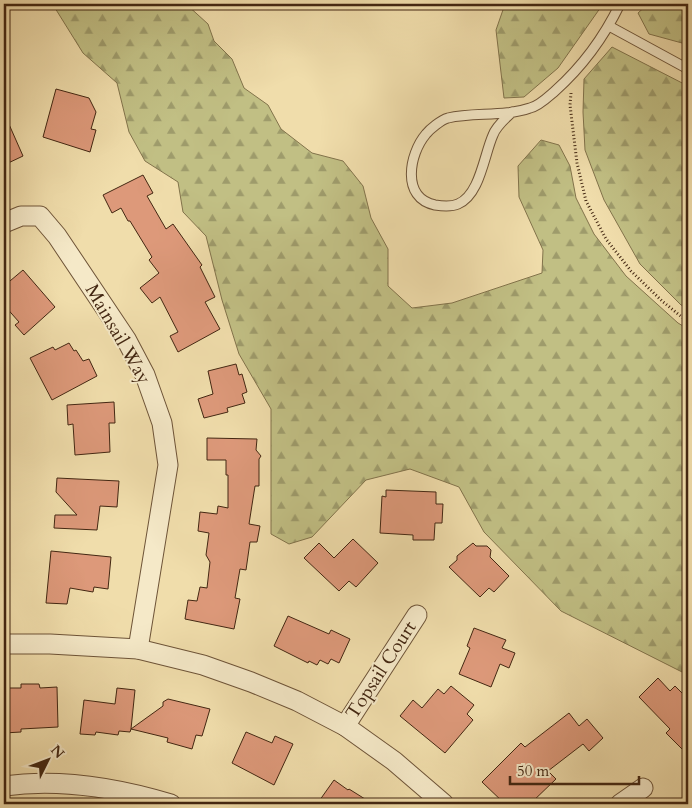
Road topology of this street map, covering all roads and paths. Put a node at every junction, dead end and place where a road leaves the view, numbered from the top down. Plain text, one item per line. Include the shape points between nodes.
1 (620, 4) edge
2 (609, 26) junction
3 (688, 69) edge
4 (573, 75) junction
5 (512, 112) junction
6 (4, 223) edge
7 (688, 322) edge
8 (417, 615) dead end
9 (4, 644) edge
10 (138, 649) junction
11 (345, 726) junction
12 (4, 786) edge
13 (643, 788) dead end
14 (171, 804) edge
15 (443, 804) edge
16 (620, 804) edge

1 - 2 lane
2 - 3 lane
2 - 4 lane
4 - 5 lane via 532,108
4 - 7 path via 570,105 577,163 586,201 606,239 631,271
5 - 5 lane via 446,119 426,133 416,152 412,170 412,185 418,196 425,203 442,206 458,204 470,195 493,133
6 - 10 street, Mainsail Way via 21,216 40,216 57,236 126,339 145,375 162,423 168,465
8 - 11 street, Topsail Court
9 - 10 street
10 - 11 street via 203,665 251,682 297,700
11 - 15 street via 394,761
12 - 14 street via 66,785 110,789
13 - 16 street

